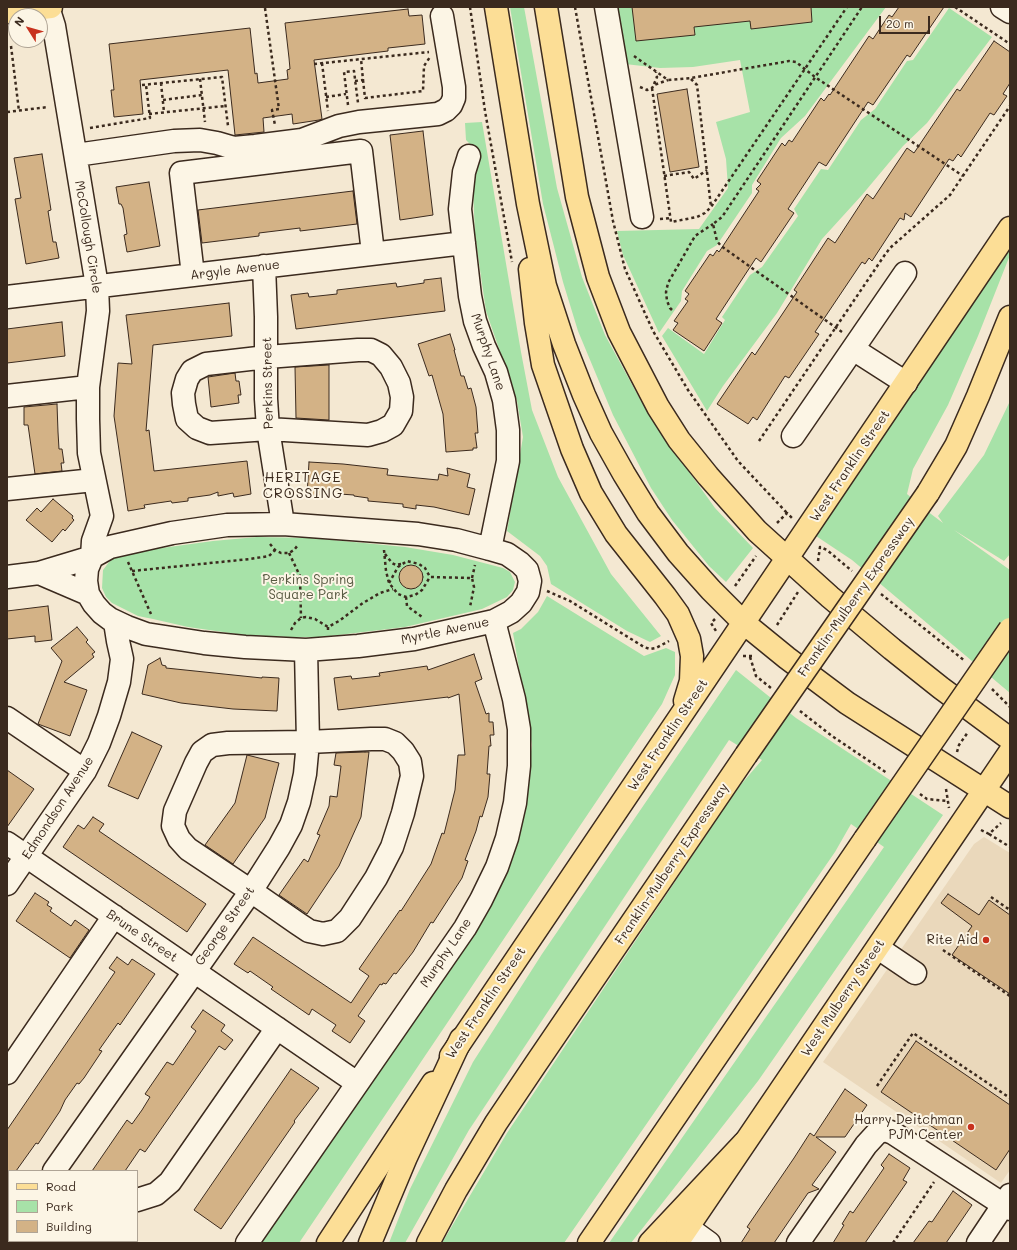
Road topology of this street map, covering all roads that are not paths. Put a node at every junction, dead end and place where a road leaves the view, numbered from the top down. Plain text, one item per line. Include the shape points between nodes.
1 (48, 7) edge
2 (51, 7) edge
3 (496, 7) edge
4 (546, 7) edge
5 (606, 7) edge
6 (1002, 7) edge
7 (7, 12) edge
8 (1010, 12) edge
9 (442, 16) dead end
10 (76, 155) junction
11 (470, 156) dead end
12 (528, 204) junction
13 (650, 218) road end
14 (1010, 228) edge
15 (464, 243) junction
16 (373, 253) junction
17 (264, 266) junction
18 (905, 273) dead end
19 (193, 275) junction
20 (97, 286) junction
21 (7, 297) edge
22 (1010, 317) edge
23 (849, 341) junction
24 (267, 357) junction
25 (906, 383) junction
26 (88, 387) junction
27 (7, 396) edge
28 (268, 429) junction
29 (793, 436) dead end
30 (94, 480) junction
31 (7, 488) edge
32 (102, 516) junction
33 (283, 524) junction
34 (138, 541) junction
35 (483, 555) junction
36 (92, 557) junction
37 (787, 559) junction
38 (39, 573) junction
39 (7, 577) edge
40 (88, 594) junction
41 (494, 621) junction
42 (115, 622) junction
43 (744, 623) junction
44 (147, 626) junction
45 (1010, 629) edge
46 (306, 650) junction
47 (122, 659) junction
48 (7, 718) edge
49 (678, 721) junction
50 (1010, 739) edge
51 (308, 742) junction
52 (1010, 752) edge
53 (85, 771) junction
54 (984, 792) junction
55 (1005, 816) edge
56 (7, 843) edge
57 (26, 856) junction
58 (7, 884) edge
59 (251, 891) junction
60 (114, 916) junction
61 (878, 948) junction
62 (194, 971) junction
63 (915, 973) dead end
64 (277, 1028) junction
65 (461, 1040) junction
66 (7, 1073) edge
67 (357, 1083) junction
68 (744, 1143) junction
69 (62, 1168) edge
70 (138, 1200) edge
71 (1008, 1203) edge
72 (682, 1235) edge
73 (247, 1243) edge
74 (328, 1243) edge
75 (370, 1243) edge
76 (428, 1243) edge
77 (589, 1243) edge
78 (650, 1243) edge
79 (709, 1243) edge
80 (798, 1243) edge
81 (978, 1243) edge

1 - 2 main road
1 - 7 main road
1 - 10 street, McCollough Circle via 54,26
3 - 12 main road
4 - 37 main road via 578,197 598,277 618,332 658,407 680,440 733,505
5 - 13 street
6 - 8 street
9 - 10 street via 454,98 451,105 438,114 359,122 354,115 340,126 302,140 254,146 234,148 200,140 174,141
10 - 20 street, McCollough Circle
11 - 15 street, Murphy Lane via 461,189 460,209
12 - 43 main road via 545,286 564,344 601,433 648,513 678,553
12 - 49 main road via 531,282 542,358 572,449 591,493 621,540 678,614 689,639 692,656 691,682
14 - 25 main road, West Franklin Street
15 - 16 street, Argyle Avenue
15 - 35 street, Murphy Lane via 475,321 496,372 504,400 508,430 508,460
16 - 17 street, Argyle Avenue
16 - 19 street via 361,151 181,173
17 - 19 street, Argyle Avenue
17 - 24 street, Perkins Street
18 - 23 street
19 - 20 street, Argyle Avenue
20 - 21 street, Argyle Avenue
20 - 26 street, McCollough Circle via 98,311
22 - 76 main road, Franklin-Mulberry Expressway, bridge via 956,446 928,493 496,1123
23 - 25 street
23 - 29 street
24 - 28 street, Perkins Street
24 - 28 street via 206,364 192,371 183,393 187,419 197,428 210,433
24 - 28 street via 371,350 381,355 391,367 399,383 402,397 401,411 393,425 368,435
25 - 37 main road, West Franklin Street
26 - 27 street
26 - 30 street, McCollough Circle via 89,453
28 - 33 street, Perkins Street
30 - 31 street
30 - 32 street, McCollough Circle
32 - 34 street via 119,533
32 - 36 street via 93,541
33 - 34 street, Myrtle Avenue via 227,525
33 - 35 street, Myrtle Avenue via 418,534 456,540
34 - 36 street, Myrtle Avenue via 110,547
35 - 41 street, Myrtle Avenue via 507,554 527,570 530,582 528,592 521,603 512,612
36 - 38 street, Myrtle Avenue
36 - 40 street via 86,575
37 - 43 main road, West Franklin Street
37 - 50 main road via 898,654
38 - 39 street, Myrtle Avenue
38 - 40 street
40 - 42 street, Myrtle Avenue via 102,613
41 - 46 street, Myrtle Avenue via 414,639
41 - 67 street, Murphy Lane via 519,729 515,803 507,838 481,900 465,928
42 - 44 street, Myrtle Avenue
42 - 47 street
43 - 49 main road, West Franklin Street
43 - 54 main road via 847,703
44 - 46 street, Myrtle Avenue via 188,641
44 - 47 street via 135,646
45 - 77 main road, bridge
46 - 51 street, George Street
47 - 53 street, Edmondson Avenue via 119,682 109,716
48 - 53 street
49 - 65 main road, West Franklin Street
51 - 59 street, George Street via 305,774 291,826
51 - 59 street via 212,745 202,752 175,811 173,826 179,839 188,849
51 - 59 street via 385,739 395,743 403,751 410,762 412,776 392,847 376,878 350,918 337,931 323,934 309,931
52 - 54 main road, West Mulberry Street
53 - 57 street, Edmondson Avenue
54 - 55 main road
54 - 61 main road, West Mulberry Street
56 - 57 street, Brune Street
57 - 58 street, Edmondson Avenue
57 - 60 street, Brune Street
59 - 62 street, George Street
60 - 62 street, Brune Street
60 - 66 street
61 - 63 street
61 - 68 main road, West Mulberry Street
62 - 64 street, Brune Street
62 - 69 street, George Street
64 - 67 street, Brune Street
64 - 70 street via 170,1182 156,1194
65 - 74 main road, West Franklin Street
65 - 75 main road via 406,1157
67 - 73 street, Murphy Lane
68 - 72 main road, West Mulberry Street
68 - 78 main road
71 - 80 street via 885,1130 877,1133 866,1145
71 - 81 street
72 - 79 street

